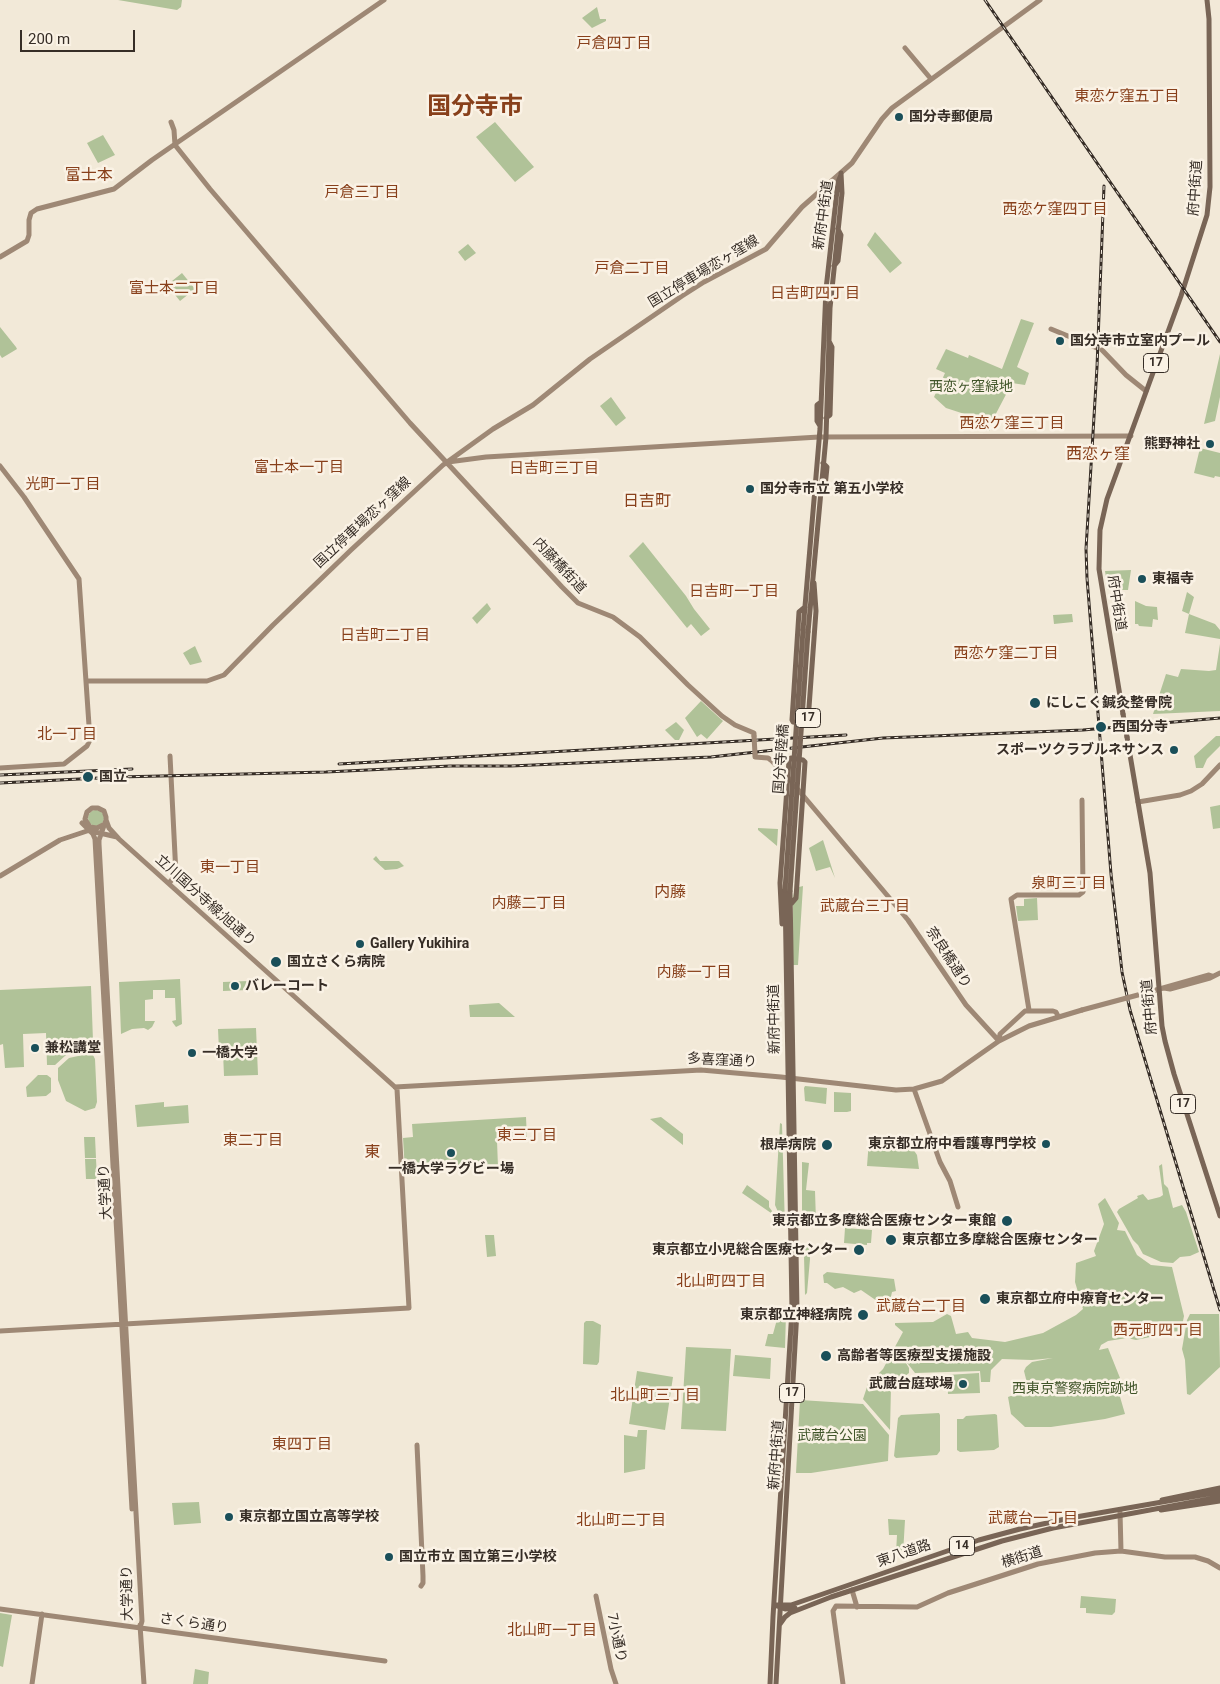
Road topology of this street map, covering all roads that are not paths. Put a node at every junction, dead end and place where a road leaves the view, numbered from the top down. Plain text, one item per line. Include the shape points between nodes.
1 (384, 0) edge
2 (1040, 0) edge
3 (1207, 0) edge
4 (905, 48) dead end
5 (931, 79) junction
6 (171, 122) dead end
7 (175, 145) junction
8 (841, 173) junction
9 (0, 258) edge
10 (1050, 329) dead end
11 (1146, 391) junction
12 (1131, 436) junction
13 (819, 437) junction
14 (826, 437) junction
15 (468, 447) junction
16 (471, 458) junction
17 (448, 462) junction
18 (0, 466) edge
19 (812, 524) junction
20 (812, 581) junction
21 (805, 606) junction
22 (805, 631) junction
23 (87, 681) junction
24 (170, 756) dead end
25 (1220, 765) edge
26 (0, 768) edge
27 (787, 777) junction
28 (802, 794) junction
29 (1082, 800) dead end
30 (1138, 802) junction
31 (85, 817) junction
32 (106, 822) junction
33 (82, 823) junction
34 (97, 828) junction
35 (89, 830) junction
36 (102, 833) junction
37 (72, 834) junction
38 (117, 837) junction
39 (97, 842) junction
40 (0, 876) edge
41 (169, 883) junction
42 (788, 890) junction
43 (790, 904) junction
44 (785, 934) junction
45 (1220, 974) edge
46 (1161, 989) junction
47 (1029, 1010) junction
48 (1058, 1016) junction
49 (999, 1041) junction
50 (790, 1078) junction
51 (395, 1087) junction
52 (914, 1089) junction
53 (958, 1207) dead end
54 (1220, 1216) edge
55 (123, 1325) junction
56 (0, 1331) edge
57 (417, 1445) dead end
58 (1220, 1488) edge
59 (1220, 1492) edge
60 (1220, 1497) edge
61 (1220, 1501) edge
62 (1150, 1504) junction
63 (1147, 1510) junction
64 (1120, 1512) junction
65 (1041, 1531) junction
66 (1005, 1533) junction
67 (984, 1546) junction
68 (950, 1550) junction
69 (1121, 1551) junction
70 (1220, 1568) edge
71 (421, 1586) dead end
72 (852, 1590) junction
73 (596, 1596) dead end
74 (831, 1597) junction
75 (778, 1606) junction
76 (857, 1607) junction
77 (0, 1609) edge
78 (42, 1614) junction
79 (779, 1627) junction
80 (140, 1628) junction
81 (385, 1661) dead end
82 (32, 1684) edge
83 (144, 1684) edge
84 (616, 1684) edge
85 (770, 1684) edge
86 (776, 1684) edge
87 (843, 1684) edge

1 - 7 street
2 - 5 street, 国立停車場恋ヶ窪線
3 - 11 main road, 府中街道 / 17 via 1209,204 1198,246
4 - 5 street
5 - 8 street, 国立停車場恋ヶ窪線 via 889,111 857,157
6 - 7 street
7 - 9 street via 114,189 37,209 31,213 28,238
7 - 17 street, 内藤橋街道 via 392,402
8 - 13 main road, 新府中街道 / 17 via 826,289
8 - 14 main road, 新府中街道 / 17 via 842,193 828,341
8 - 15 street, 国立停車場恋ヶ窪線 via 802,207 766,249 687,292 590,360 533,405
10 - 11 street via 1100,349
11 - 12 main road, 府中街道 / 17
12 - 14 street
12 - 30 main road, 府中街道 / 17, bridge via 1105,505 1100,530 1099,569
13 - 14 street
13 - 16 street
13 - 19 main road, 新府中街道 / 17
14 - 19 main road, 新府中街道 / 17 via 822,441
14 - 20 main road, 新府中街道 / 17
15 - 16 street via 467,454
15 - 17 street, 国立停車場恋ヶ窪線
16 - 17 street
17 - 23 street, 国立停車場恋ヶ窪線 via 221,677 207,681
17 - 27 street, 内藤橋街道, bridge via 578,603 613,617 640,637 722,716 754,733 756,757 768,758
18 - 23 street via 80,579
19 - 21 main road, 新府中街道 / 17
20 - 21 main road, 17 via 816,611 806,724 792,720 798,620 799,612
20 - 22 main road, 新府中街道 / 17
21 - 22 main road, 新府中街道 / 17
22 - 42 main road, 国分寺陸橋 / 17, bridge
23 - 26 street via 90,742 87,746 64,764
24 - 41 street via 176,875
25 - 30 street via 1191,791
27 - 28 street
27 - 28 main road, 17 via 789,759 804,760
27 - 44 main road, 17 via 780,890
28 - 43 main road, 17 via 796,898
28 - 49 street, 奈良橋通り via 908,920 966,1005
29 - 47 street via 1084,892 1079,895 1017,895 1011,899
30 - 46 main road, 府中街道 / 17 via 1151,885
31 - 32 street via 89,810 98,808 104,811
31 - 33 street
31 - 34 street via 88,825
32 - 34 street
32 - 36 street, 大学通り
32 - 38 street, 立川国分寺線;旭通り
33 - 35 street
33 - 37 street
34 - 35 street
35 - 36 street
35 - 37 street
35 - 39 street, 大学通り
36 - 38 street
36 - 39 street, 大学通り
37 - 39 street via 87,835
37 - 40 street
38 - 39 street via 103,837
38 - 41 street, 立川国分寺線;旭通り
39 - 55 street, 大学通り
41 - 51 street, 立川国分寺線;旭通り
42 - 43 main road, 新府中街道 / 17
42 - 44 main road, 新府中街道 / 17
43 - 50 main road, 新府中街道 / 17
44 - 50 main road, 新府中街道 / 17
45 - 46 street
46 - 48 street, 多喜窪通り, bridge
46 - 54 main road, 府中街道 / 17 via 1162,1026 1168,1055
47 - 48 street via 1053,1011
47 - 49 street via 1000,1034
48 - 49 street, 多喜窪通り
49 - 52 street, 多喜窪通り via 942,1081
50 - 51 street, 多喜窪通り via 684,1070
50 - 52 street, 多喜窪通り via 896,1090
50 - 75 main road, 新府中街道 / 17 via 792,1317
50 - 75 main road, 新府中街道 / 17 via 797,1310
51 - 55 street via 409,1308
52 - 53 street
55 - 56 street
55 - 80 street, 大学通り
57 - 71 street
58 - 62 main road, 14
59 - 62 main road, 東八道路 / 14
60 - 63 main road, 東八道路 / 14
61 - 63 main road, 14 via 1170,1510
62 - 64 main road, 東八道路 / 14
63 - 64 main road, 東八道路 / 14
64 - 65 main road, 東八道路 / 14
64 - 66 main road, 東八道路 / 14 via 1045,1523
64 - 69 street
65 - 66 main road via 1004,1537
65 - 67 main road, 東八道路 / 14
66 - 68 main road, 東八道路 / 14
67 - 68 main road via 985,1542
67 - 72 main road, 東八道路 / 14
68 - 75 main road, 東八道路 / 14 via 791,1605
69 - 70 street, 横街道 via 1195,1557
69 - 76 street, 横街道 via 1089,1553 1038,1564 948,1593 917,1607
72 - 74 main road, 東八道路 / 14
72 - 76 street
73 - 84 street, 7小通り
74 - 75 main road, 東八道路 / 14 via 793,1609
74 - 79 main road, 東八道路 / 14 via 788,1614
75 - 79 main road, 新府中街道 / 17
75 - 85 main road, 新府中街道 / 17
76 - 87 street, 横街道 via 833,1609
77 - 78 street, さくら通り
78 - 80 street, さくら通り
78 - 82 street
79 - 86 main road, 新府中街道 / 17
80 - 81 street, さくら通り
80 - 83 street, 大学通り

